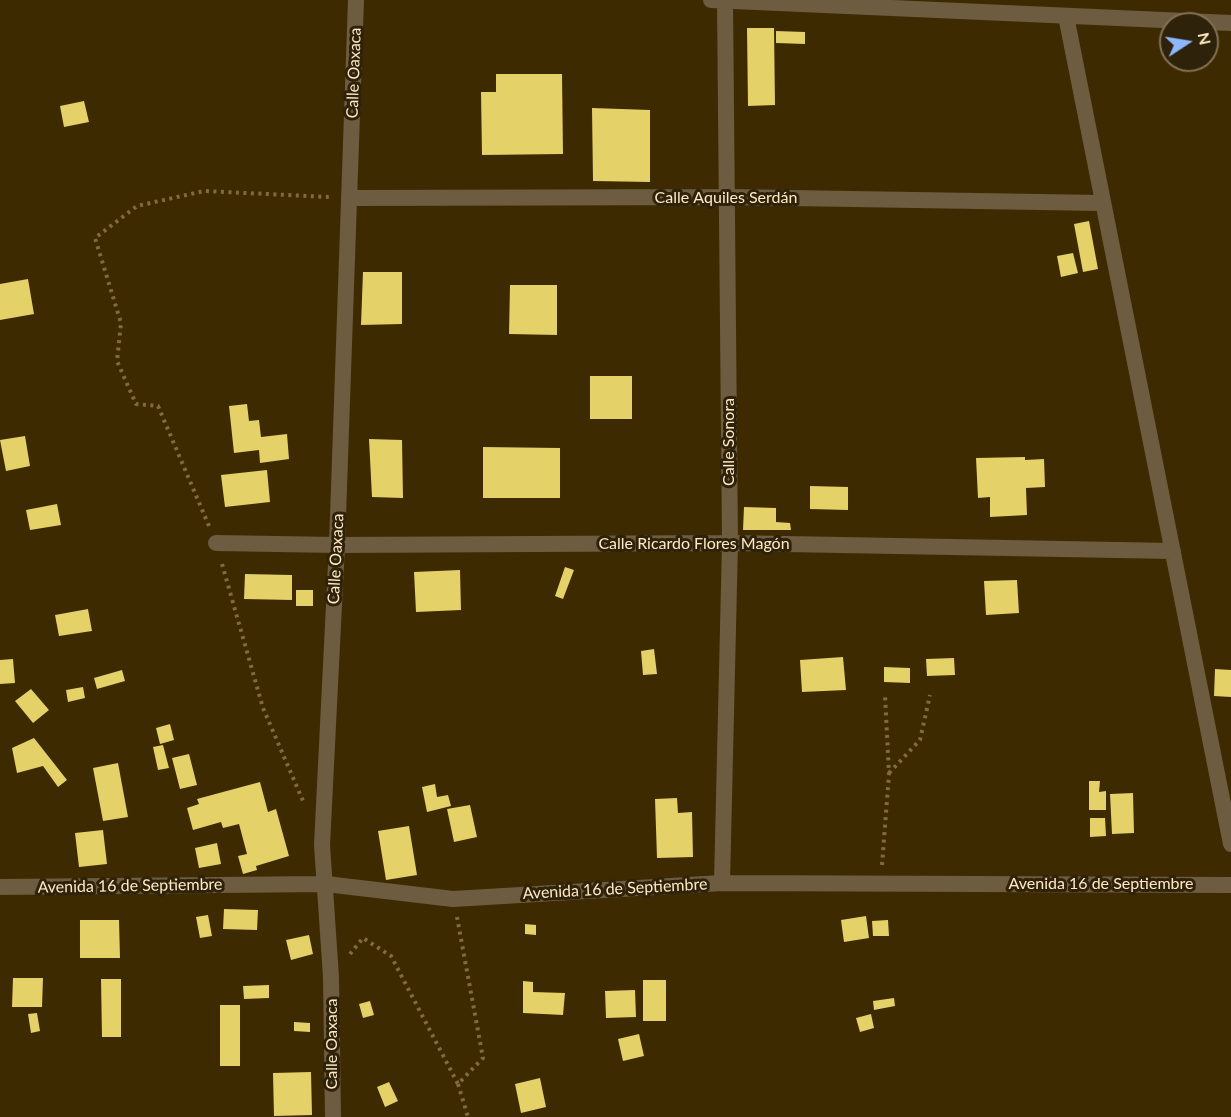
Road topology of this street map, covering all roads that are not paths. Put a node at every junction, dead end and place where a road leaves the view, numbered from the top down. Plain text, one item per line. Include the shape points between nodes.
1 (356, 0) edge
2 (711, 0) edge
3 (725, 1) edge
4 (1066, 16) junction
5 (1231, 23) edge
6 (727, 197) junction
7 (350, 198) junction
8 (1102, 203) junction
9 (216, 543) road end
10 (730, 543) junction
11 (337, 545) junction
12 (1173, 551) junction
13 (1231, 844) edge
14 (722, 883) junction
15 (326, 884) junction
16 (1231, 885) edge
17 (0, 887) edge
18 (333, 1117) edge

1 - 7 street, Calle Oaxaca
2 - 3 street
3 - 4 street
3 - 6 street, Calle Sonora
4 - 5 street
4 - 8 street
6 - 7 street, Calle Aquiles Serdán
6 - 8 street, Calle Aquiles Serdán
6 - 10 street, Calle Sonora
7 - 11 street, Calle Oaxaca
8 - 12 street
9 - 11 street, Calle Ricardo Flores Magón
10 - 11 street, Calle Ricardo Flores Magón
10 - 12 street, Calle Ricardo Flores Magón
10 - 14 street, Calle Sonora
11 - 15 street, Calle Oaxaca via 322,845
12 - 13 street
14 - 15 street, Avenida 16 de Septiembre via 453,899
14 - 16 street, Avenida 16 de Septiembre
15 - 17 street, Avenida 16 de Septiembre
15 - 18 street, Calle Oaxaca via 332,977

